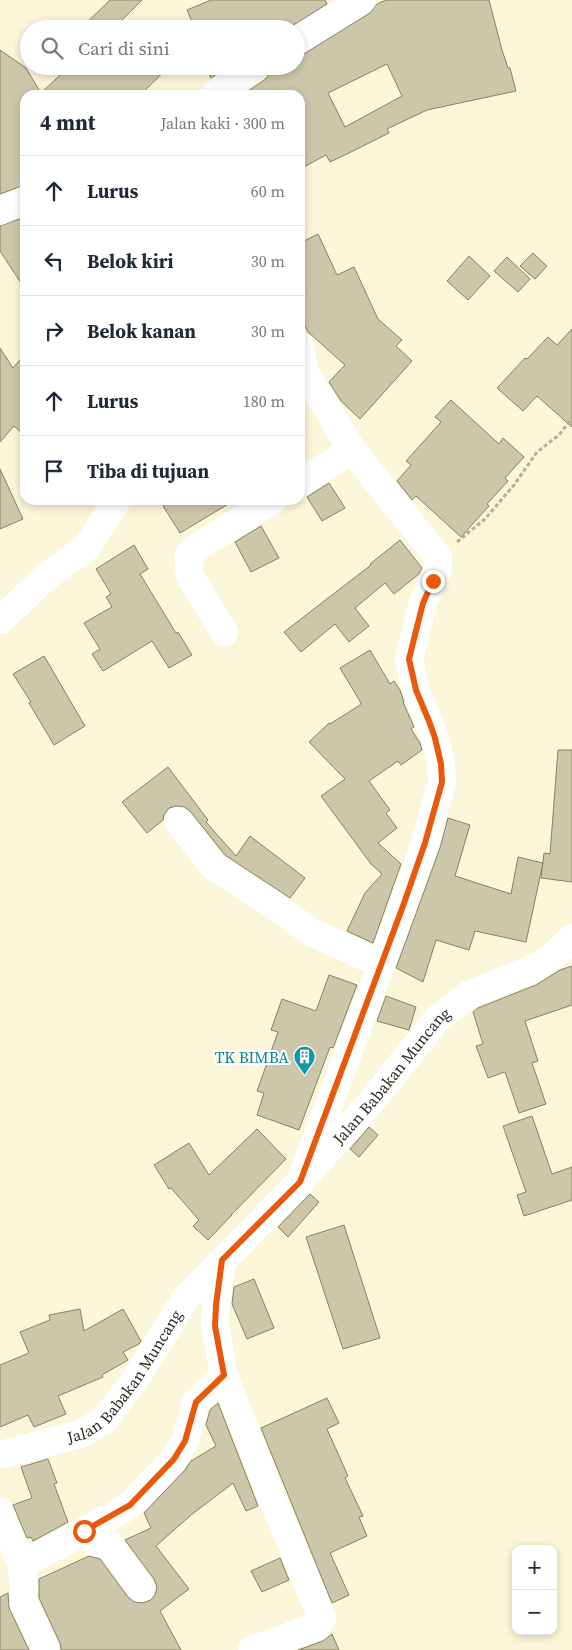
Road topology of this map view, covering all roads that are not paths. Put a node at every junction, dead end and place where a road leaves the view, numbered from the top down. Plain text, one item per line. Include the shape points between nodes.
1 (362, 0) edge
2 (305, 35) edge
3 (244, 75) edge
4 (221, 90) edge
5 (20, 202) edge
6 (0, 211) edge
7 (305, 369) edge
8 (352, 450) junction
9 (305, 480) edge
10 (115, 505) edge
11 (264, 505) edge
12 (1, 620) edge
13 (224, 632) dead end
14 (178, 821) dead end
15 (572, 938) edge
16 (381, 964) junction
17 (300, 1182) junction
18 (222, 1260) junction
19 (224, 1375) junction
20 (0, 1455) edge
21 (0, 1512) edge
22 (84, 1531) junction
23 (21, 1564) junction
24 (141, 1588) dead end
25 (46, 1650) edge
26 (252, 1650) edge

1 - 2 street
3 - 4 street
5 - 6 street
7 - 8 street
8 - 9 street
8 - 16 street via 438,558 409,659 416,690 435,738 442,782 425,843
10 - 12 street via 87,547 47,576
11 - 13 street via 188,556 190,576
14 - 16 street via 214,867 311,932
15 - 17 street, Jalan Babakan Muncang via 541,964 470,994 438,1018 371,1102
16 - 17 street
17 - 18 street, Jalan Babakan Muncang
18 - 19 street via 215,1326
18 - 20 street, Jalan Babakan Muncang via 185,1299 135,1380 104,1420 84,1433
19 - 22 street via 196,1402 185,1441 174,1459 130,1505
19 - 26 street via 268,1491 322,1618 318,1626
21 - 23 street
22 - 23 street
22 - 24 street via 93,1542 109,1544
23 - 25 street via 23,1601

